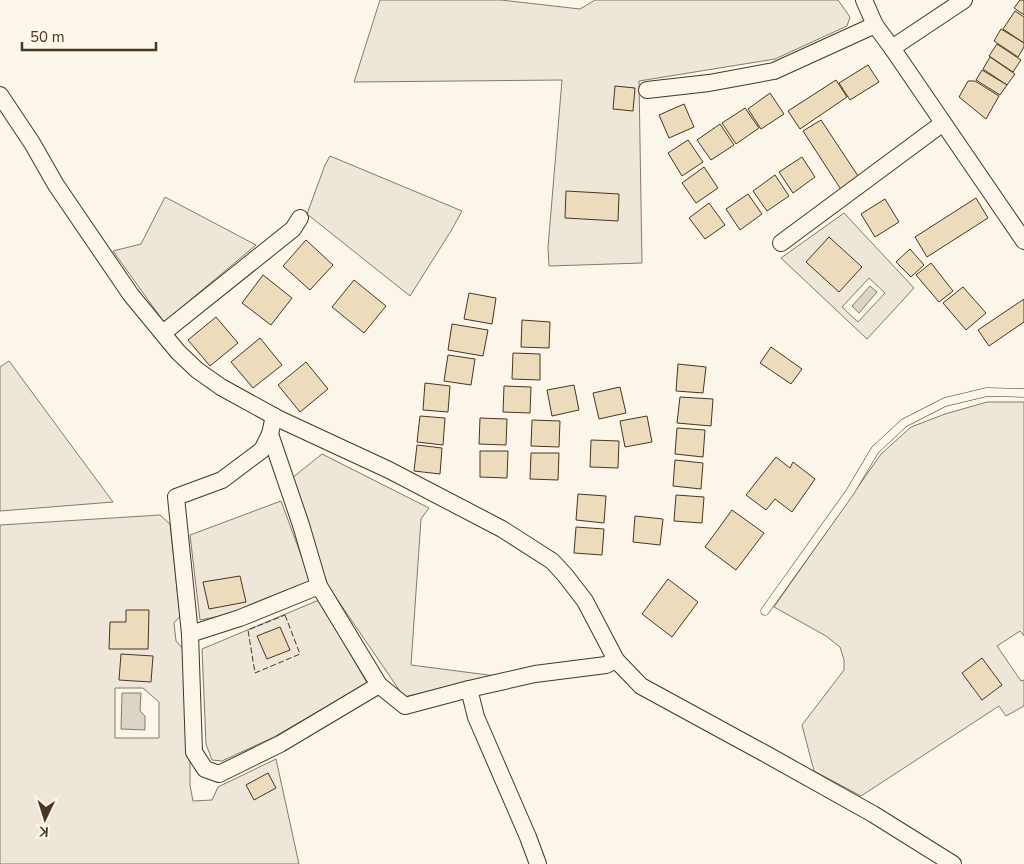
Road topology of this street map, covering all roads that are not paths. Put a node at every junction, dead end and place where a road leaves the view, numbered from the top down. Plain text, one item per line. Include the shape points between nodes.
1 (864, 0) edge
2 (964, 0) edge
3 (875, 25) junction
4 (892, 48) junction
5 (647, 90) dead end
6 (0, 95) edge
7 (943, 122) junction
8 (300, 218) dead end
9 (1024, 241) edge
10 (781, 243) dead end
11 (163, 333) junction
12 (1024, 392) edge
13 (274, 416) junction
14 (270, 434) junction
15 (319, 586) junction
16 (765, 611) dead end
17 (190, 634) junction
18 (616, 660) junction
19 (379, 686) junction
20 (469, 689) junction
21 (538, 864) edge
22 (953, 864) edge

1 - 3 street
2 - 4 street
3 - 4 street
3 - 5 street via 774,71
4 - 7 street
6 - 11 street via 98,248 131,296
7 - 9 street
7 - 10 street
8 - 11 street via 293,229
11 - 13 street via 197,370
12 - 16 lane via 987,392 945,402 904,423 875,450 850,492
13 - 14 street
13 - 18 street via 460,506 552,561 585,601
14 - 15 street
14 - 17 street via 262,450 222,480 176,497
15 - 17 street
15 - 19 street
17 - 19 street via 194,752 205,769 218,774 280,744
18 - 20 street via 606,665 535,674
18 - 22 street via 641,686 874,814
19 - 20 street via 405,706
20 - 21 street via 476,717

